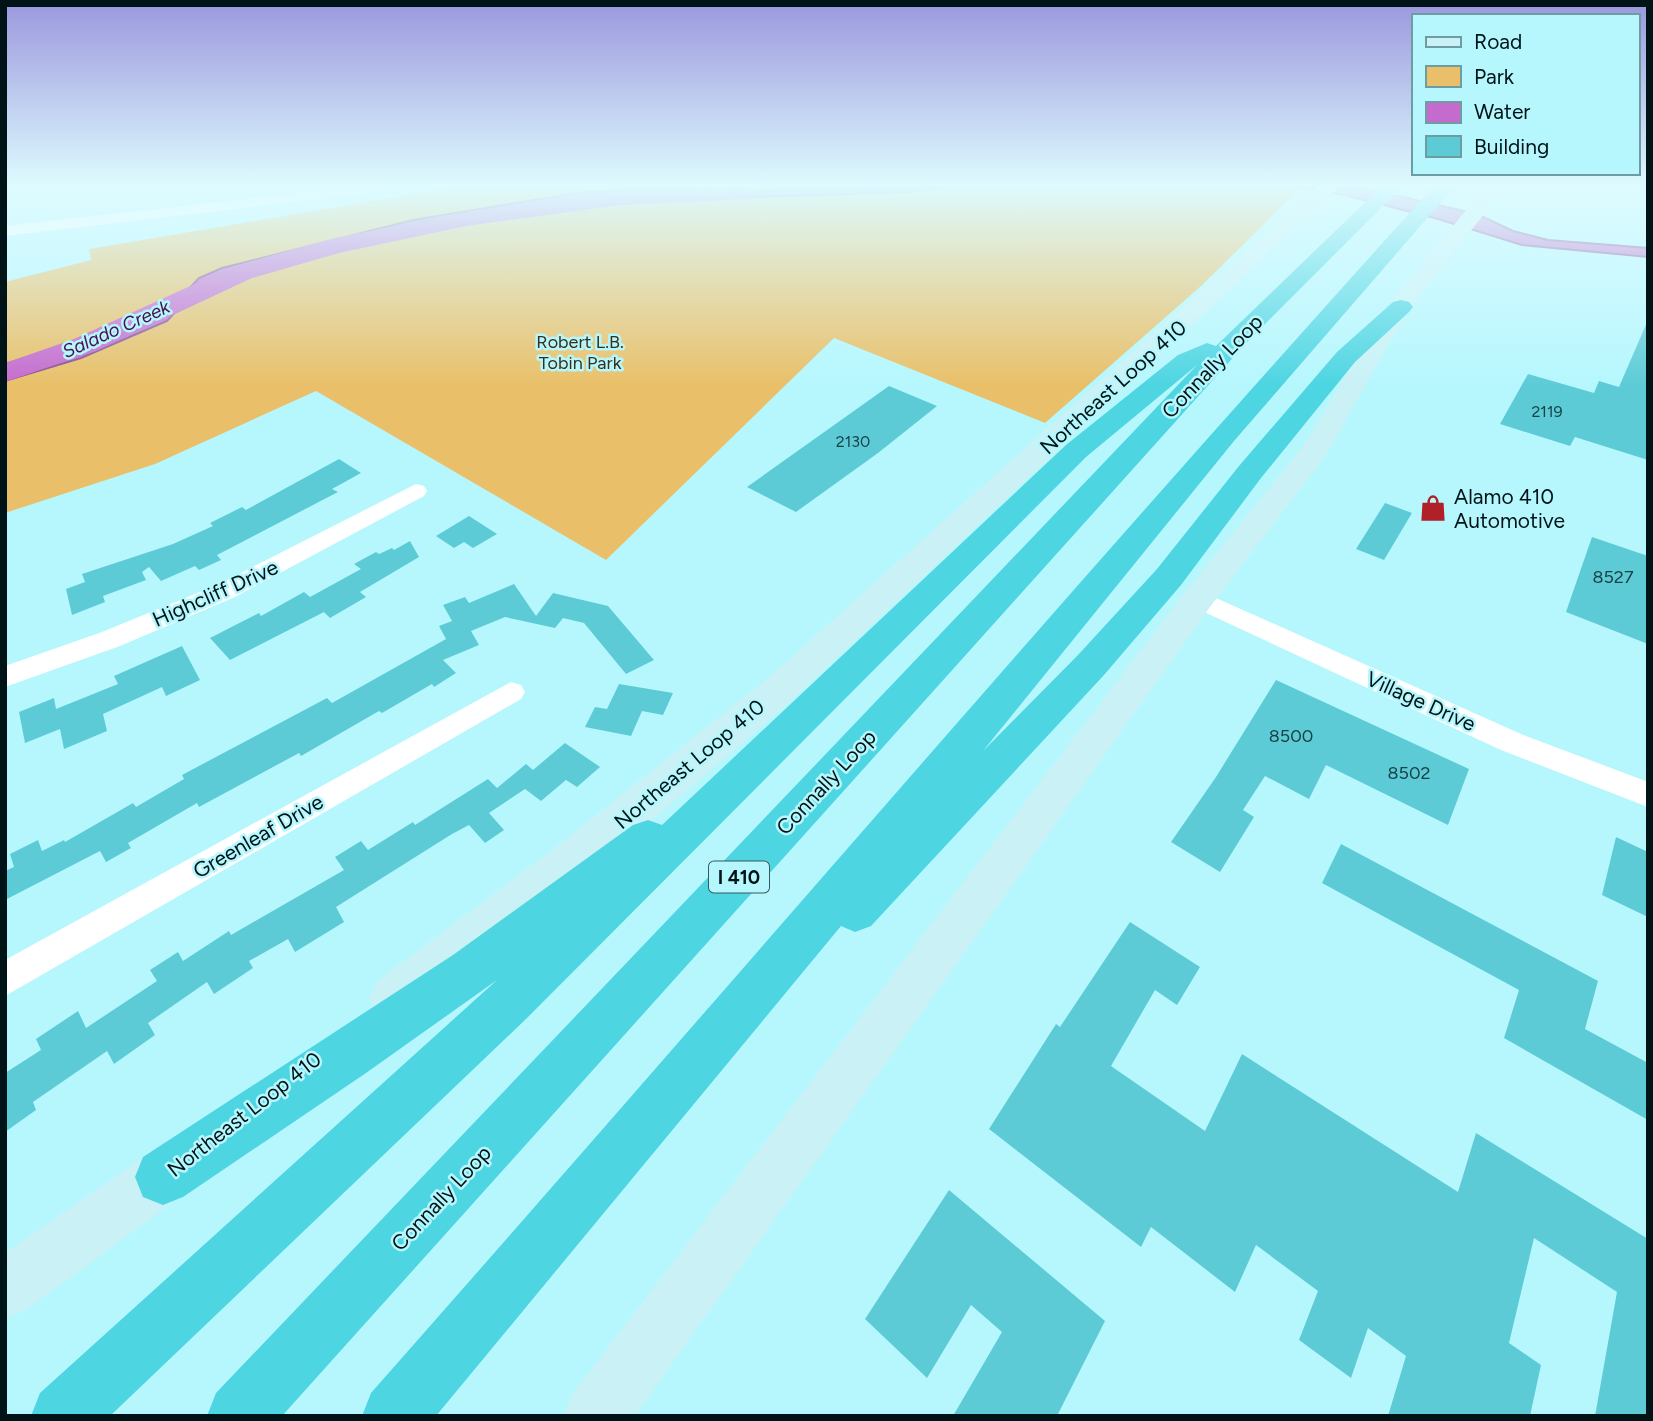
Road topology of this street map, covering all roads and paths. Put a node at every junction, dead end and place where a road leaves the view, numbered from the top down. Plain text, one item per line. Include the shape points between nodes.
1 (1258, 252) edge
2 (1325, 252) edge
3 (1385, 252) edge
4 (1458, 252) edge
5 (1466, 252) edge
6 (1405, 322) junction
7 (1238, 337) junction
8 (1296, 475) junction
9 (416, 491) dead end
10 (1198, 599) junction
11 (852, 669) junction
12 (5, 677) edge
13 (511, 692) dead end
14 (1648, 795) edge
15 (5, 979) edge
16 (720, 1036) junction
17 (163, 1177) junction
18 (5, 1289) edge
19 (62, 1416) edge
20 (239, 1416) edge
21 (394, 1416) edge
22 (596, 1416) edge

1 - 17 main road, Northeast Loop 410 via 780,689 572,861
2 - 7 highway, Connally Loop / I 410
3 - 16 highway via 1224,435
4 - 6 main road
5 - 6 main road
6 - 8 main road via 1387,375
6 - 8 main road via 1384,331 1317,449
6 - 16 highway via 1346,357 1169,577 1072,685 849,918
7 - 11 highway via 1187,360 1076,451
7 - 20 highway, Connally Loop / I 410
8 - 10 main road
9 - 12 street, Highcliff Drive via 226,592
10 - 14 street, Village Drive via 1511,742
10 - 22 main road
11 - 17 highway via 707,790 517,937 295,1092
11 - 19 highway via 510,1001
13 - 15 street, Greenleaf Drive
16 - 21 highway
17 - 18 main road, Northeast Loop 410

